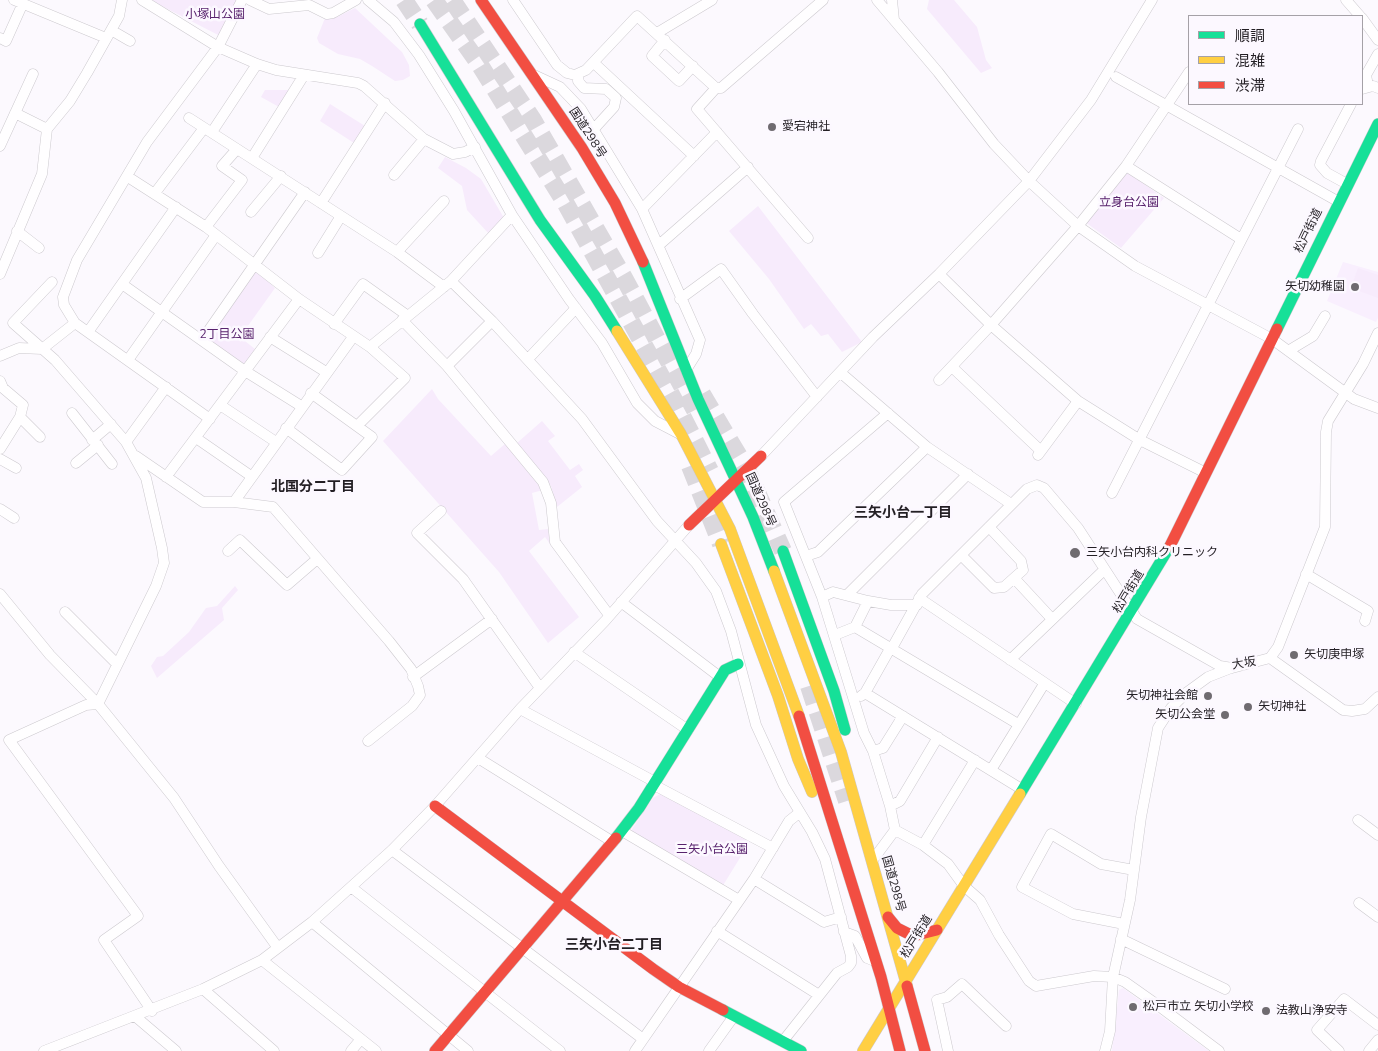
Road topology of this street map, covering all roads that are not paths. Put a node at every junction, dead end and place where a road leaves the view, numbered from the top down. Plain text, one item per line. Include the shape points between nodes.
1 (122, 0) edge
2 (142, 0) edge
3 (242, 0) edge
4 (250, 0) edge
5 (356, 0) edge
6 (368, 0) edge
7 (481, 0) edge
8 (513, 0) edge
9 (712, 0) edge
10 (823, 0) edge
11 (877, 0) edge
12 (892, 0) edge
13 (1152, 0) edge
14 (1346, 0) edge
15 (19, 2) edge
16 (38, 4) edge
17 (1359, 15) edge
18 (894, 20) junction
19 (1363, 20) edge
20 (420, 24) tunnel mouth
21 (658, 32) junction
22 (109, 34) junction
23 (0, 38) edge
24 (665, 40) junction
25 (1378, 40) edge
26 (130, 41) dead end
27 (218, 47) junction
28 (1378, 54) edge
29 (257, 64) junction
30 (594, 64) junction
31 (693, 66) junction
32 (531, 73) junction
33 (33, 74) dead end
34 (578, 74) junction
35 (1188, 74) edge
36 (304, 75) junction
37 (1116, 77) dead end
38 (716, 88) junction
39 (1369, 88) edge
40 (385, 103) junction
41 (1167, 105) junction
42 (1351, 105) edge
43 (16, 112) junction
44 (189, 118) dead end
45 (1378, 124) edge
46 (47, 128) junction
47 (1298, 129) dead end
48 (208, 130) junction
49 (593, 130) junction
50 (717, 132) junction
51 (424, 139) junction
52 (0, 146) edge
53 (475, 147) junction
54 (237, 149) junction
55 (694, 156) junction
56 (252, 158) junction
57 (1126, 166) junction
58 (748, 167) junction
59 (1277, 167) junction
60 (394, 175) dead end
61 (281, 176) junction
62 (128, 177) junction
63 (1029, 181) junction
64 (1348, 184) junction
65 (305, 192) junction
66 (155, 193) junction
67 (444, 201) dead end
68 (1339, 202) junction
69 (321, 203) junction
70 (176, 207) junction
71 (642, 209) junction
72 (251, 212) dead end
73 (512, 214) junction
74 (341, 216) junction
75 (1078, 226) junction
76 (206, 227) junction
77 (17, 231) junction
78 (216, 235) junction
79 (808, 238) dead end
80 (1242, 239) junction
81 (659, 245) junction
82 (40, 248) dead end
83 (397, 252) junction
84 (318, 253) dead end
85 (254, 265) junction
86 (0, 274) edge
87 (939, 274) junction
88 (52, 282) dead end
89 (122, 284) junction
90 (447, 284) junction
91 (299, 299) junction
92 (680, 299) junction
93 (1207, 305) junction
94 (576, 308) junction
95 (162, 312) junction
96 (1325, 316) dead end
97 (405, 318) junction
98 (492, 320) junction
99 (75, 323) junction
100 (334, 324) junction
101 (991, 325) junction
102 (88, 332) junction
103 (1378, 333) edge
104 (270, 337) junction
105 (353, 337) junction
106 (1272, 339) junction
107 (202, 340) junction
108 (370, 347) junction
109 (42, 349) junction
110 (1288, 351) junction
111 (0, 356) edge
112 (528, 359) junction
113 (128, 360) junction
114 (447, 366) junction
115 (952, 367) junction
116 (686, 370) junction
117 (245, 371) junction
118 (326, 372) junction
119 (841, 373) junction
120 (939, 380) dead end
121 (0, 381) edge
122 (166, 387) junction
123 (1344, 392) junction
124 (311, 393) junction
125 (817, 397) junction
126 (1078, 401) junction
127 (220, 405) junction
128 (301, 406) junction
129 (1378, 408) edge
130 (72, 413) dead end
131 (888, 413) junction
132 (20, 417) junction
133 (210, 419) junction
134 (111, 424) junction
135 (358, 425) junction
136 (286, 428) junction
137 (681, 434) junction
138 (40, 437) dead end
139 (196, 438) junction
140 (1140, 440) junction
141 (95, 442) junction
142 (126, 442) junction
143 (276, 442) junction
144 (927, 447) junction
145 (0, 449) edge
146 (135, 456) junction
147 (761, 456) joint
148 (0, 459) edge
149 (76, 463) dead end
150 (112, 464) dead end
151 (16, 468) dead end
152 (968, 474) junction
153 (1206, 474) junction
154 (251, 476) junction
155 (166, 477) junction
156 (736, 481) junction
157 (1112, 493) dead end
158 (716, 501) junction
159 (234, 502) junction
160 (1011, 504) junction
161 (0, 509) edge
162 (441, 511) dead end
163 (14, 518) dead end
164 (689, 525) joint
165 (989, 527) junction
166 (674, 542) junction
167 (722, 544) tunnel mouth
168 (228, 551) dead end
169 (782, 551) tunnel mouth
170 (961, 555) junction
171 (806, 556) junction
172 (316, 560) junction
173 (1104, 570) junction
174 (1306, 574) junction
175 (1014, 578) junction
176 (0, 594) edge
177 (847, 595) junction
178 (822, 596) junction
179 (868, 601) junction
180 (621, 602) junction
181 (918, 602) junction
182 (65, 612) dead end
183 (1132, 613) junction
184 (609, 615) junction
185 (492, 619) junction
186 (1052, 619) junction
187 (1365, 621) dead end
188 (855, 627) junction
189 (835, 636) junction
190 (892, 647) junction
191 (574, 652) junction
192 (1270, 658) junction
193 (1010, 660) junction
194 (117, 664) junction
195 (738, 664) junction
196 (1232, 668) junction
197 (413, 677) junction
198 (720, 677) junction
199 (1044, 684) junction
200 (540, 688) junction
201 (865, 693) junction
202 (1378, 696) edge
203 (853, 698) junction
204 (98, 704) junction
205 (1076, 704) junction
206 (520, 709) junction
207 (903, 716) junction
208 (1018, 724) junction
209 (688, 730) junction
210 (938, 737) junction
211 (368, 741) dead end
212 (873, 751) junction
213 (478, 758) junction
214 (975, 760) junction
215 (991, 770) junction
216 (655, 783) junction
217 (1023, 790) junction
218 (435, 806) junction
219 (890, 806) junction
220 (799, 812) junction
221 (1358, 820) dead end
222 (860, 822) junction
223 (895, 830) junction
224 (622, 831) junction
225 (1378, 835) edge
226 (612, 842) junction
227 (923, 845) junction
228 (773, 848) junction
229 (392, 850) junction
230 (842, 859) junction
231 (872, 861) junction
232 (1134, 870) junction
233 (754, 879) junction
234 (964, 886) junction
235 (351, 887) junction
236 (739, 900) junction
237 (561, 902) junction
238 (1359, 903) dead end
239 (888, 916) junction
240 (841, 917) junction
241 (1378, 917) edge
242 (312, 922) junction
243 (1124, 924) junction
244 (937, 930) junction
245 (718, 931) junction
246 (844, 932) junction
247 (1121, 938) junction
248 (278, 948) junction
249 (523, 948) junction
250 (262, 960) junction
251 (876, 962) junction
252 (1113, 977) junction
253 (906, 982) junction
254 (679, 987) junction
255 (1225, 988) dead end
256 (203, 989) junction
257 (486, 993) junction
258 (819, 995) junction
259 (889, 1008) junction
260 (152, 1011) junction
261 (734, 1016) junction
262 (136, 1017) junction
263 (1378, 1024) edge
264 (1006, 1026) dead end
265 (449, 1035) junction
266 (361, 1039) junction
267 (643, 1039) junction
268 (1378, 1040) edge
269 (783, 1041) junction
270 (65, 1048) edge
271 (1333, 1049) edge
272 (44, 1051) edge
273 (176, 1051) edge
274 (274, 1051) edge
275 (351, 1051) edge
276 (376, 1051) edge
277 (435, 1051) edge
278 (468, 1051) edge
279 (560, 1051) edge
280 (635, 1051) edge
281 (709, 1051) edge
282 (800, 1051) edge
283 (863, 1051) edge
284 (900, 1051) edge
285 (925, 1051) edge
286 (948, 1051) edge
287 (1105, 1051) edge
288 (1219, 1051) edge
289 (1369, 1051) edge

1 - 22 street via 121,12
2 - 27 street
3 - 27 street
4 - 5 street via 269,9 309,6 327,14
6 - 53 street via 394,22 408,40
7 - 32 main road, 国道298号
8 - 34 street via 557,65 567,73
9 - 21 street
10 - 38 street via 720,88
11 - 18 street
12 - 18 street
13 - 63 street via 1091,100
14 - 17 street
15 - 16 street
15 - 23 street via 6,41
16 - 22 street
18 - 63 street via 994,144
19 - 25 street
20 - 137 main road via 540,220 595,296
21 - 24 street
21 - 30 street via 637,16
22 - 26 street
22 - 46 street via 70,101
24 - 31 street
24 - 31 street via 652,56 679,81
27 - 29 street
27 - 62 street via 147,142
28 - 39 street via 1366,75
29 - 36 street
29 - 48 street
30 - 34 street
30 - 55 street
31 - 38 street
32 - 49 street via 560,87 570,96
32 - 116 main road, 国道298号 via 615,203 644,264
33 - 43 street
34 - 49 street via 584,88 606,89 616,98 614,107
35 - 41 street
36 - 40 street via 358,83
36 - 56 street
37 - 41 street
38 - 50 street via 697,109
40 - 51 street
40 - 69 street
41 - 57 street
41 - 59 street
42 - 64 street via 1320,165 1327,173
43 - 46 street
43 - 52 street
44 - 48 street
45 - 64 main road, 松戸街道
46 - 77 street via 42,174
47 - 59 street
48 - 54 street
48 - 66 street
49 - 71 street
50 - 55 street
50 - 58 street
51 - 53 street via 453,154
51 - 60 street
53 - 73 street
54 - 56 street
54 - 76 street via 222,166 242,180
55 - 71 street
56 - 61 street
57 - 75 street
57 - 80 street
58 - 79 street
58 - 81 street
59 - 68 street
59 - 80 street
61 - 65 street
61 - 72 street
62 - 66 street
62 - 99 street via 77,260 66,286 64,305
63 - 75 street
63 - 87 street
64 - 68 main road, 松戸街道
65 - 69 street
65 - 85 street
66 - 70 street
67 - 83 street
68 - 106 main road, 松戸街道
69 - 74 street
70 - 76 street
70 - 89 street
71 - 81 street
73 - 90 street
73 - 94 street
74 - 83 street
74 - 84 street
75 - 93 street via 1135,266
75 - 101 street
76 - 78 street
77 - 82 street
77 - 86 street
78 - 85 street
78 - 95 street
80 - 93 street
81 - 92 street
83 - 90 street
85 - 91 street
85 - 107 street
87 - 101 street
87 - 119 street via 873,337
88 - 109 street via 13,323
89 - 95 street
89 - 102 street
90 - 97 street
90 - 98 street
91 - 100 street
91 - 104 street
92 - 116 street via 700,340
92 - 125 street via 721,269
93 - 106 street
93 - 140 street
94 - 112 street
94 - 137 street via 602,343 637,403 663,427
95 - 107 street
95 - 113 street
96 - 110 street via 1313,336
97 - 100 street via 363,284
97 - 108 street
97 - 114 street
98 - 112 street
98 - 114 street
99 - 102 street
99 - 109 street
100 - 105 street
101 - 115 street
101 - 126 street
102 - 113 street
103 - 123 street
104 - 117 street
104 - 118 street
105 - 108 street
105 - 118 street
106 - 110 street
106 - 153 main road, 松戸街道
107 - 117 street
108 - 135 street via 405,378
109 - 111 street via 19,348
109 - 134 street
110 - 123 street
112 - 166 street via 597,438
113 - 122 street
114 - 184 street via 543,482 549,495 555,542
115 - 120 street
115 - 126 street via 1039,453
116 - 156 main road, 国道298号
117 - 127 street
117 - 128 street
118 - 124 street
119 - 125 street
119 - 131 street
121 - 132 street via 3,388 23,405
122 - 133 street
122 - 142 street
123 - 129 street
123 - 174 street via 1331,414 1326,432 1327,516
124 - 128 street
124 - 135 street
125 - 147 street
126 - 140 street
127 - 133 street
127 - 143 street
128 - 136 street
130 - 141 street
131 - 144 street
131 - 171 street via 784,502
132 - 138 street
132 - 145 street
133 - 139 street
134 - 141 street
134 - 142 street
135 - 136 street via 372,437 342,470
136 - 143 street
137 - 158 main road
139 - 154 street
139 - 155 street
140 - 153 street
140 - 157 street
141 - 149 street
141 - 150 street
142 - 146 street
143 - 154 street
144 - 152 street
144 - 171 street via 818,552
146 - 155 street
146 - 194 street via 153,500 164,563
147 - 156 main road
148 - 151 street
152 - 160 street
152 - 177 street
153 - 183 main road, 松戸街道 via 1162,562
154 - 159 street
155 - 159 street via 203,502
156 - 158 main road
156 - 222 main road, 国道298号 via 817,683 841,752
158 - 164 main road
158 - 230 main road via 756,594
159 - 172 street via 273,507
160 - 165 street
160 - 173 street via 1032,486 1044,488 1078,528
161 - 163 street
162 - 185 street via 417,533 463,580
164 - 166 street
165 - 170 street
165 - 175 street via 1021,560 1022,570
166 - 180 street
166 - 195 street via 696,563 716,591 732,631
167 - 230 main road via 798,759
168 - 172 street via 240,540 287,584
169 - 222 main road via 834,691 854,765
170 - 175 street via 994,588 1004,587
170 - 181 street
171 - 178 street
172 - 197 street via 389,641
173 - 183 street
173 - 186 street
174 - 187 street via 1368,611
174 - 192 street via 1278,647
175 - 186 street
176 - 204 street via 50,655
177 - 178 street via 833,592
177 - 179 street
178 - 189 street
179 - 181 street via 891,605
179 - 188 street
180 - 184 street
180 - 198 street
181 - 190 street
181 - 193 street
182 - 194 street
183 - 196 street, 大坂 via 1137,619 1220,666
183 - 205 main road, 松戸街道
184 - 191 street
185 - 197 street
185 - 200 street
186 - 193 street
188 - 189 street
188 - 190 street
189 - 203 street
190 - 201 street
190 - 208 street
191 - 200 street
191 - 209 street
192 - 196 street, 大坂
192 - 202 street, 大坂 via 1343,710 1352,712 1365,708
193 - 199 street
194 - 204 street
195 - 198 main road via 728,667
195 - 220 street via 756,725
196 - 232 street via 1208,677 1186,693 1170,708 1158,728
197 - 211 street via 420,691 417,700
198 - 209 main road
199 - 205 street
199 - 208 street
200 - 206 street
201 - 203 street
201 - 207 street
203 - 212 street
204 - 248 street via 174,798
204 - 260 street via 86,705 9,740 138,916 104,940
205 - 217 main road, 松戸街道
206 - 213 street
206 - 216 street
207 - 210 street
207 - 212 street via 883,748
208 - 215 street
209 - 216 main road
210 - 214 street
210 - 219 street via 900,802
212 - 219 street
213 - 218 street
213 - 226 street
214 - 215 street
214 - 227 street
215 - 217 street
216 - 224 main road
216 - 228 street
217 - 234 main road, 松戸街道
218 - 229 street
218 - 237 main road
219 - 223 street
220 - 228 street via 789,821
220 - 240 street via 825,859
221 - 225 street
222 - 231 main road, 国道298号
223 - 227 street
223 - 231 street
224 - 226 main road
224 - 236 street
226 - 237 main road
227 - 234 street via 942,858
228 - 233 street
229 - 235 street
229 - 249 street
230 - 251 main road
231 - 239 main road, 国道298号
232 - 243 street
232 - 243 street via 1101,864 1051,834 1022,887 1073,914
233 - 236 street
233 - 240 street via 824,922
234 - 244 main road, 松戸街道
234 - 252 street via 980,900 999,935 1029,981 1036,986 1094,976
235 - 242 street
235 - 257 street
236 - 245 street
237 - 249 main road
237 - 254 main road
238 - 241 street
239 - 244 main road via 897,928 913,936
239 - 253 main road, 国道298号
240 - 246 street
242 - 248 street
242 - 265 street
243 - 247 street
244 - 253 main road, 松戸街道
245 - 254 street
245 - 258 street
246 - 251 street via 855,936 867,958
246 - 258 street via 851,963 836,973
247 - 252 street
247 - 255 street
248 - 250 street
249 - 257 main road
249 - 267 street
250 - 256 street
250 - 266 street
251 - 259 main road
252 - 287 street via 1110,1031
252 - 288 street via 1125,982
253 - 259 main road, 松戸街道
253 - 285 main road, 国道298号
254 - 261 main road
254 - 267 street
256 - 260 street
256 - 274 street
257 - 265 main road
257 - 279 street
258 - 269 street
259 - 283 main road, 松戸街道
259 - 284 main road
260 - 262 street
261 - 269 main road
261 - 281 street
262 - 270 street
262 - 273 street
263 - 271 street via 1344,999 1317,1030
264 - 286 street via 962,984 947,997 937,1000
265 - 277 main road
265 - 278 street
266 - 275 street
266 - 276 street
267 - 280 street
268 - 289 street
269 - 282 main road
270 - 272 street

